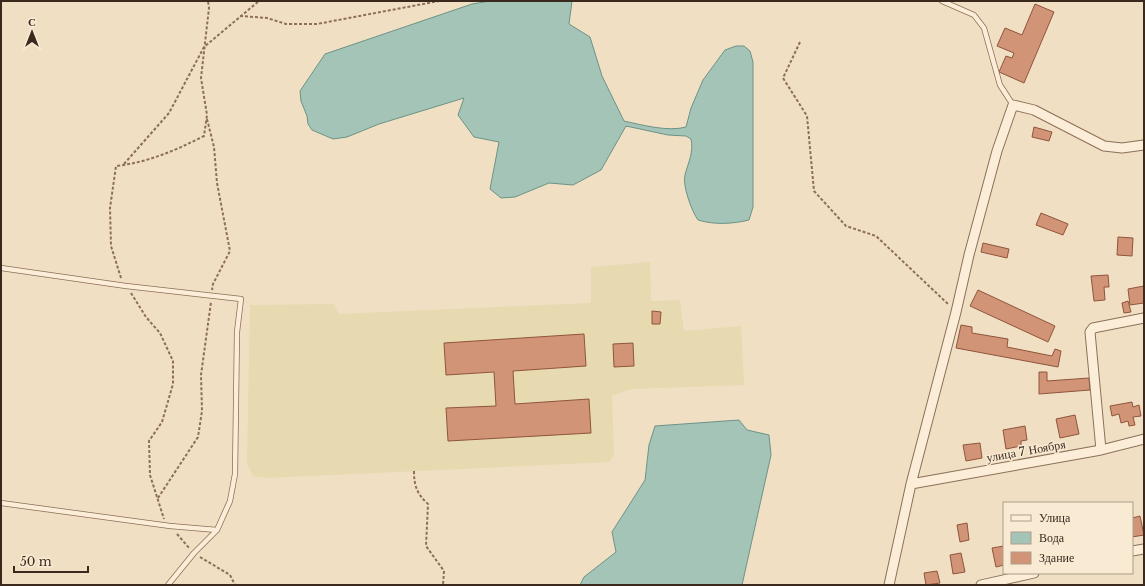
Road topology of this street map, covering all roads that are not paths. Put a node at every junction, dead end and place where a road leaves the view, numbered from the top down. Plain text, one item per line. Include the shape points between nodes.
1 (942, 1) edge
2 (1013, 105) junction
3 (1144, 145) edge
4 (1, 268) edge
5 (1144, 318) edge
6 (1144, 439) edge
7 (1102, 450) junction
8 (911, 484) junction
9 (1, 503) edge
10 (217, 530) junction
11 (1144, 549) edge
12 (1133, 551) edge
13 (1030, 574) edge
14 (168, 585) edge
15 (889, 585) edge
16 (981, 585) edge

1 - 2 lane via 974,15 984,28 1000,85
2 - 3 street via 1034,110 1104,146 1122,148
2 - 8 street via 997,151 969,255
4 - 10 lane via 241,299 237,332 235,474 230,501
5 - 7 street via 1093,328 1089,336
6 - 7 street, улица 7 Ноября
7 - 8 street, улица 7 Ноября
8 - 15 street
9 - 10 lane
10 - 14 lane
11 - 12 street
13 - 16 street

